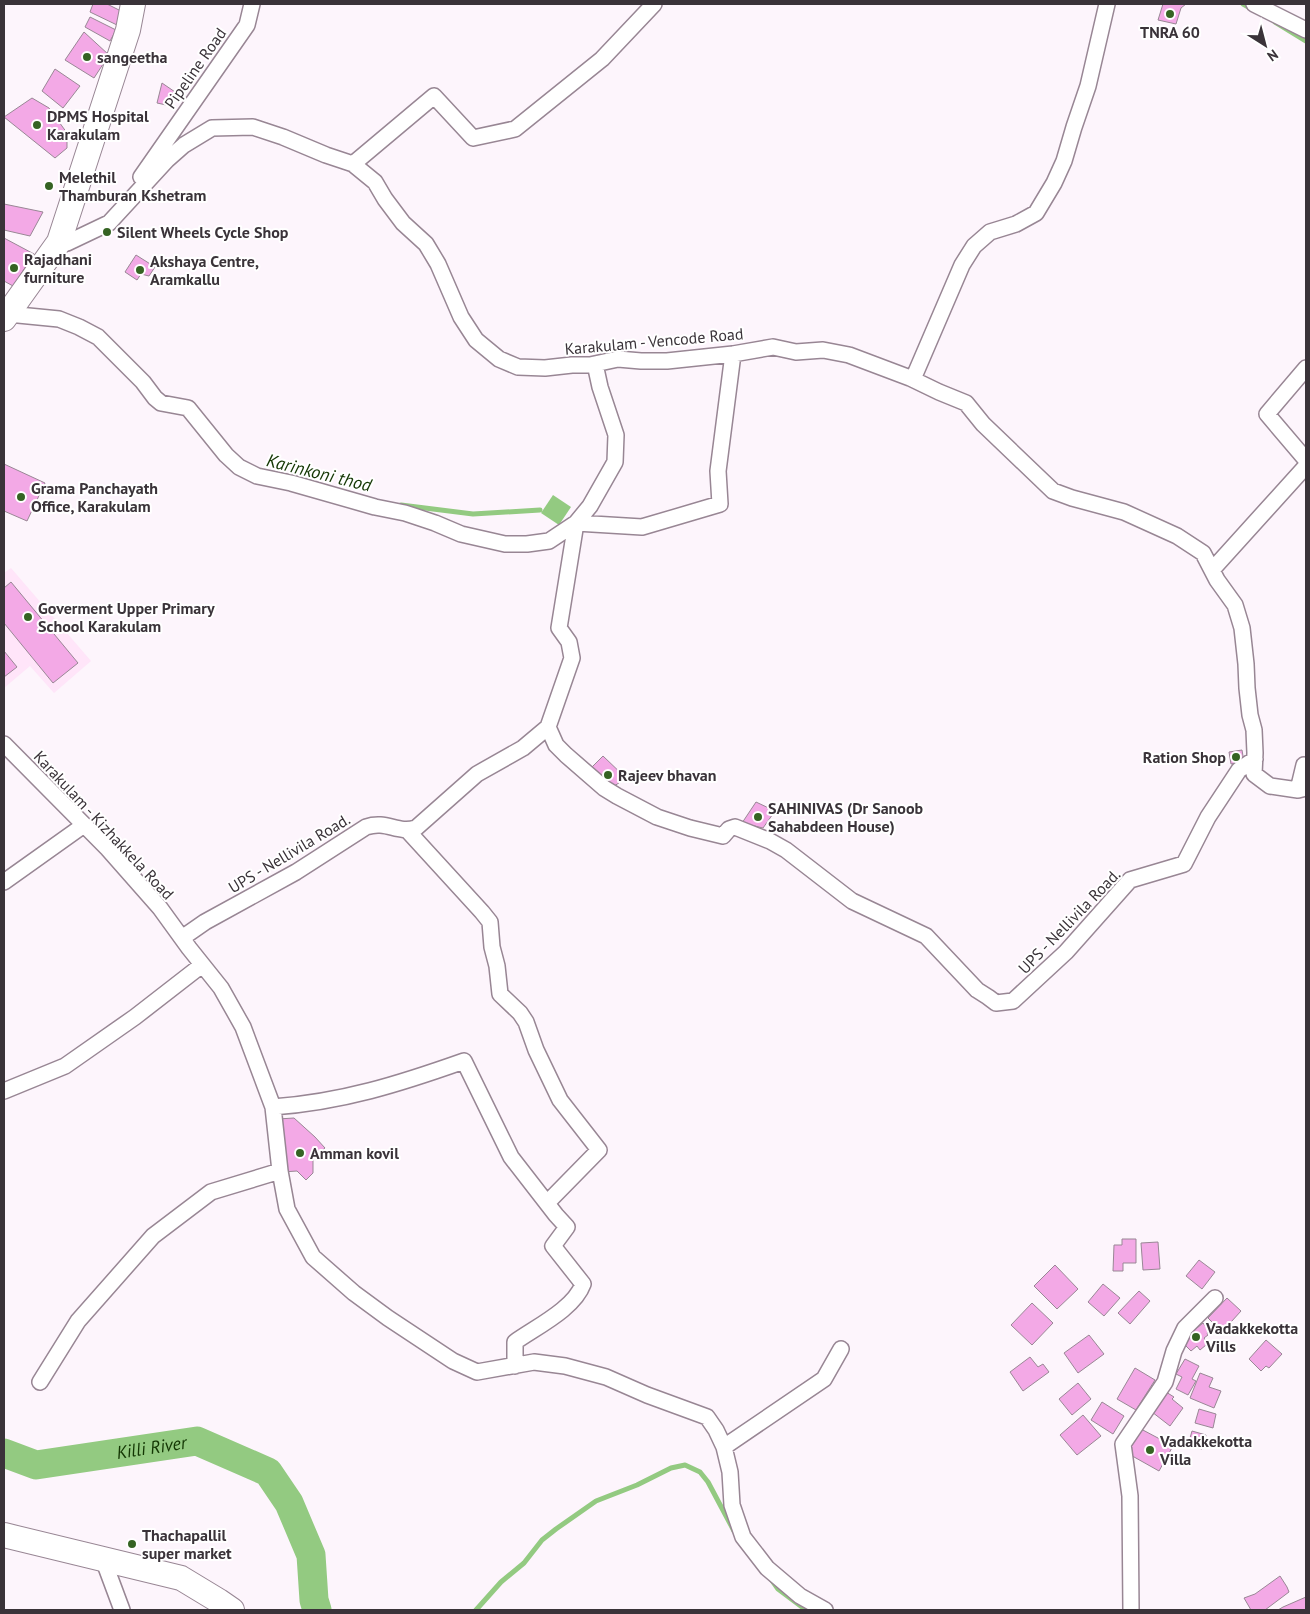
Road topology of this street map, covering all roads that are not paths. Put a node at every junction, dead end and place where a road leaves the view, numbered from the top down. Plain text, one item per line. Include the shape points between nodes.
1 (133, 4) edge
2 (252, 4) edge
3 (654, 4) edge
4 (1107, 4) edge
5 (1254, 4) edge
6 (1306, 30) edge
7 (353, 164) junction
8 (108, 223) junction
9 (59, 242) junction
10 (9, 312) edge
11 (733, 354) junction
12 (595, 364) junction
13 (1306, 368) edge
14 (913, 379) junction
15 (1306, 460) edge
16 (1306, 466) edge
17 (576, 523) junction
18 (1212, 570) junction
19 (548, 727) junction
20 (4, 744) edge
21 (1255, 759) junction
22 (1304, 766) dead end
23 (1302, 789) edge
24 (84, 825) junction
25 (407, 830) junction
26 (4, 882) edge
27 (182, 938) junction
28 (202, 965) junction
29 (4, 1091) edge
30 (273, 1107) junction
31 (280, 1171) junction
32 (547, 1203) junction
33 (1215, 1298) dead end
34 (841, 1350) dead end
35 (515, 1366) junction
36 (40, 1382) dead end
37 (724, 1447) junction
38 (4, 1534) edge
39 (103, 1559) junction
40 (122, 1610) edge
41 (232, 1610) edge
42 (825, 1610) edge
43 (1131, 1610) edge

1 - 9 main road via 128,30
2 - 8 street, Pipeline Road via 246,25
3 - 7 street via 602,58 516,129 473,138 434,96
4 - 14 street via 1088,86 1054,183 1036,213 1016,224 990,232 974,246 962,265
5 - 6 street
7 - 8 street, Karakulam - Vencode Road via 253,127 212,128 167,160
7 - 12 street, Karakulam - Vencode Road via 375,182 403,223 426,244 461,317 476,340 499,359 518,367
8 - 9 street, Karakulam - Vencode Road via 67,243
9 - 10 main road
10 - 17 street via 59,319 98,337 155,398 162,403 188,408 226,455 239,467 258,476 405,513 461,534 506,544 549,541
11 - 12 street, Karakulam - Vencode Road via 666,361 618,359
11 - 14 street, Karakulam - Vencode Road via 773,347 796,352 823,350 849,355
11 - 17 street via 718,472 720,504 642,527
12 - 17 street via 616,435 616,462
13 - 15 street via 1267,414
14 - 18 street, Karakulam - Vencode Road via 966,403 983,424 1053,491 1124,512 1177,536 1203,553
16 - 18 street
17 - 19 street via 559,628 569,642 572,658
18 - 21 street, Karakulam - Vencode Road via 1235,605 1242,628
19 - 21 street, UPS - Nellivila Road. via 556,745 604,788 657,817 690,828 723,836 735,827 770,841 852,900 926,936 977,990 996,1003 1013,1001 1036,981 1130,880 1184,864 1208,817 1239,770
19 - 25 street via 523,748 477,774 426,820
20 - 24 street, Karakulam - Kizhakkela Road
21 - 23 street, Karakulam - Vencode Road via 1254,774 1270,786
22 - 23 street
24 - 26 street
24 - 27 street, Karakulam - Kizhakkela Road via 160,908
25 - 27 street, UPS - Nellivila Road. via 377,823 366,827
25 - 32 street via 490,922 500,994 526,1022 560,1100 599,1150
27 - 28 street, Karakulam - Kizhakkela Road
28 - 29 street via 65,1066
28 - 30 street, Karakulam - Kizhakkela Road via 221,988 243,1027
30 - 31 street, Karakulam - Kizhakkela Road
30 - 32 street via 353,1096 464,1061 511,1157
31 - 35 street, Karakulam - Kizhakkela Road via 287,1209 313,1257 354,1293 454,1361 477,1372
31 - 36 street via 211,1192 153,1236 78,1321
32 - 35 street via 567,1226 553,1246 583,1284 564,1309 515,1342
33 - 43 street via 1185,1328 1165,1382 1124,1444 1130,1496
34 - 37 street via 824,1380
35 - 37 street via 534,1362 606,1377 707,1417
37 - 42 street via 730,1472 732,1505 743,1537 767,1568 800,1596
38 - 39 main road
39 - 40 street
39 - 41 main road via 180,1578

